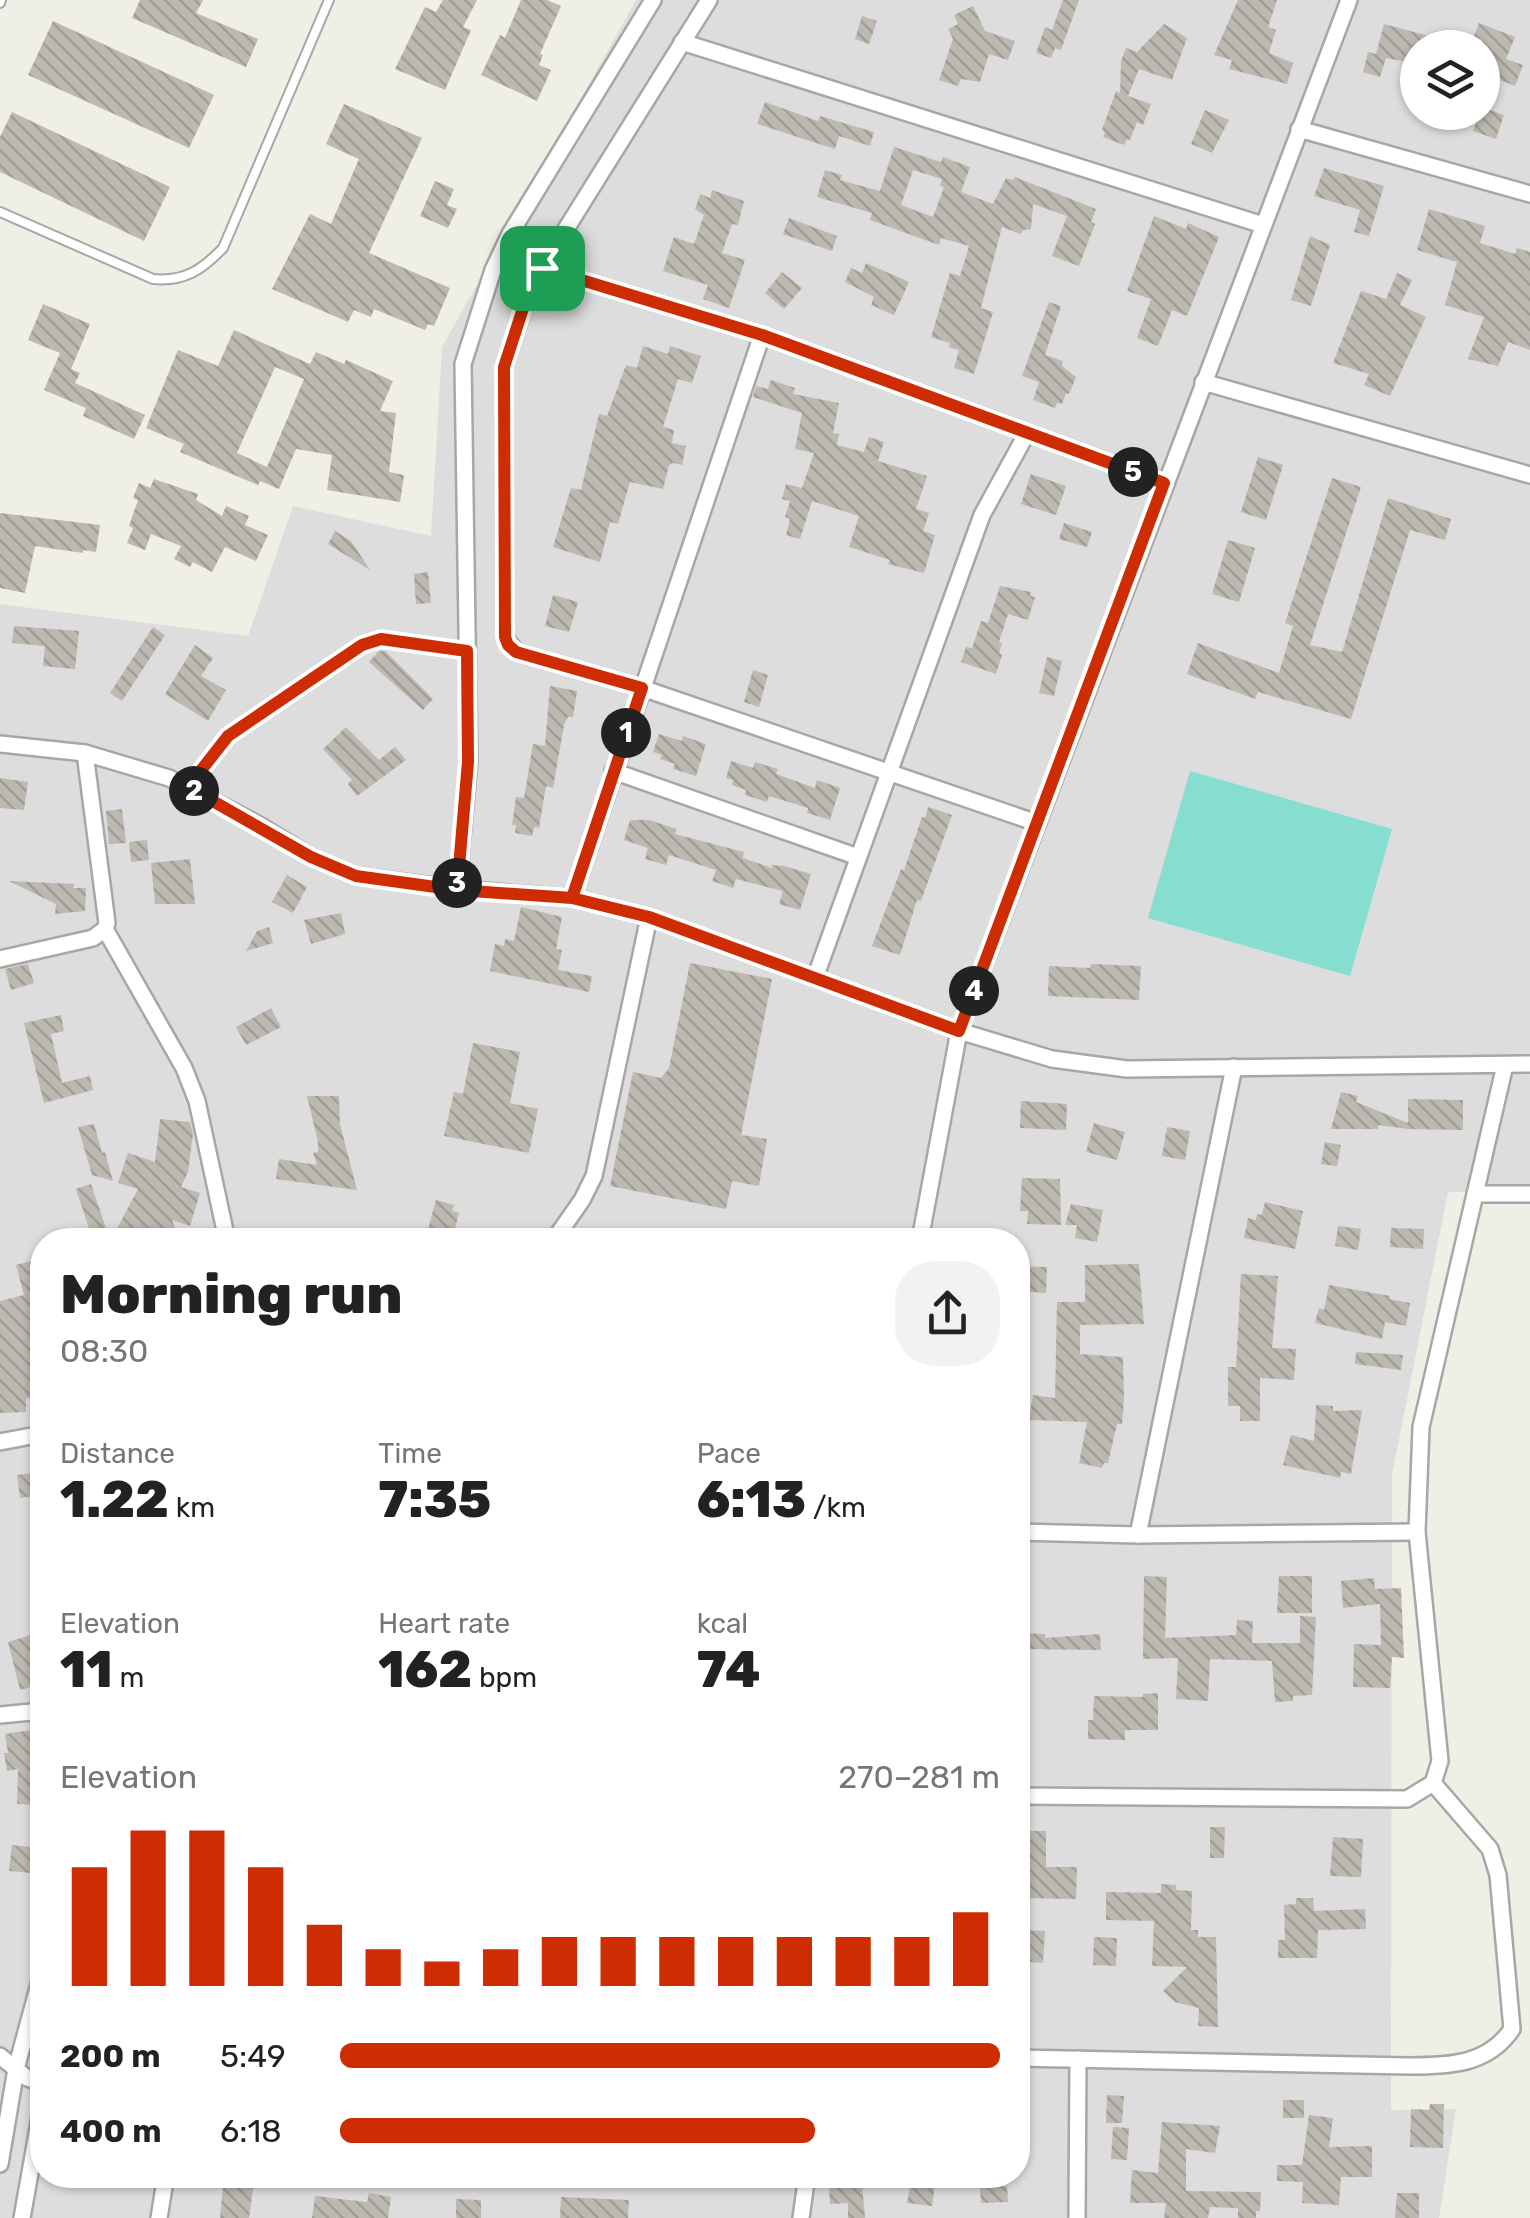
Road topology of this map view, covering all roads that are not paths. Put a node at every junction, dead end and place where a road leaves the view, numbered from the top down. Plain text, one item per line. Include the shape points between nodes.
1 (329, 0) edge
2 (654, 0) edge
3 (709, 0) edge
4 (1348, 0) edge
5 (682, 42) junction
6 (1299, 129) junction
7 (1530, 194) edge
8 (0, 212) edge
9 (1263, 225) junction
10 (542, 268) junction
11 (762, 335) junction
12 (1203, 382) junction
13 (1027, 432) junction
14 (1530, 475) edge
15 (1164, 483) junction
16 (467, 651) junction
17 (642, 688) junction
18 (0, 744) edge
19 (86, 753) junction
20 (613, 771) junction
21 (887, 773) junction
22 (188, 787) junction
23 (1038, 822) junction
24 (858, 857) junction
25 (457, 890) junction
26 (572, 898) junction
27 (649, 917) junction
28 (105, 930) junction
29 (0, 959) edge
30 (816, 978) junction
31 (959, 1031) junction
32 (1506, 1064) junction
33 (1530, 1064) edge
34 (1234, 1067) junction
35 (1475, 1194) junction
36 (1530, 1194) edge
37 (224, 1228) edge
38 (562, 1228) edge
39 (922, 1228) edge
40 (30, 1436) edge
41 (0, 1442) edge
42 (1030, 1532) edge
43 (1417, 1532) junction
44 (1138, 1535) junction
45 (30, 1711) edge
46 (0, 1715) edge
47 (1434, 1783) junction
48 (1030, 1796) edge
49 (30, 2017) edge
50 (1530, 2026) edge
51 (1512, 2029) junction
52 (0, 2056) edge
53 (1030, 2058) edge
54 (1078, 2059) junction
55 (16, 2069) junction
56 (30, 2080) edge
57 (0, 2164) edge
58 (30, 2172) edge
59 (164, 2188) edge
60 (805, 2188) edge
61 (22, 2218) edge
62 (159, 2218) edge
63 (801, 2218) edge
64 (1077, 2218) edge

1 - 8 lane via 223,248 206,265 187,276 153,279
2 - 16 street via 510,234 464,364
3 - 5 street
4 - 6 street
5 - 9 street
5 - 10 street
6 - 7 street
6 - 9 street
9 - 12 street
10 - 11 street
10 - 17 street via 504,367 505,637 516,652
11 - 13 street
11 - 17 street
12 - 14 street
12 - 15 street
13 - 15 street
13 - 21 street via 982,515
15 - 23 street
16 - 22 street via 381,639 362,645 228,736
16 - 25 street via 468,762
17 - 20 street
17 - 21 street
18 - 19 street
19 - 22 street
19 - 28 street
20 - 24 street
20 - 26 street
21 - 23 street
21 - 24 street
22 - 25 street via 356,876
23 - 31 street
24 - 30 street
25 - 26 street
26 - 27 street
27 - 30 street
27 - 38 street via 594,1176
28 - 29 street
28 - 37 street via 191,1085
30 - 31 street
31 - 34 street via 1052,1059 1126,1068
31 - 39 street
32 - 33 street
32 - 34 street
32 - 35 street
34 - 44 street
35 - 36 street
35 - 43 street via 1422,1427
40 - 41 street
42 - 44 street
43 - 44 street
43 - 47 street via 1440,1761
45 - 46 street
47 - 48 street via 1407,1799
47 - 51 street via 1490,1849
49 - 55 street
50 - 51 street
51 - 54 street via 1487,2054 1453,2066
52 - 55 street
53 - 54 street
54 - 64 street
55 - 56 street
55 - 57 street
58 - 61 street
59 - 62 street
60 - 63 street

